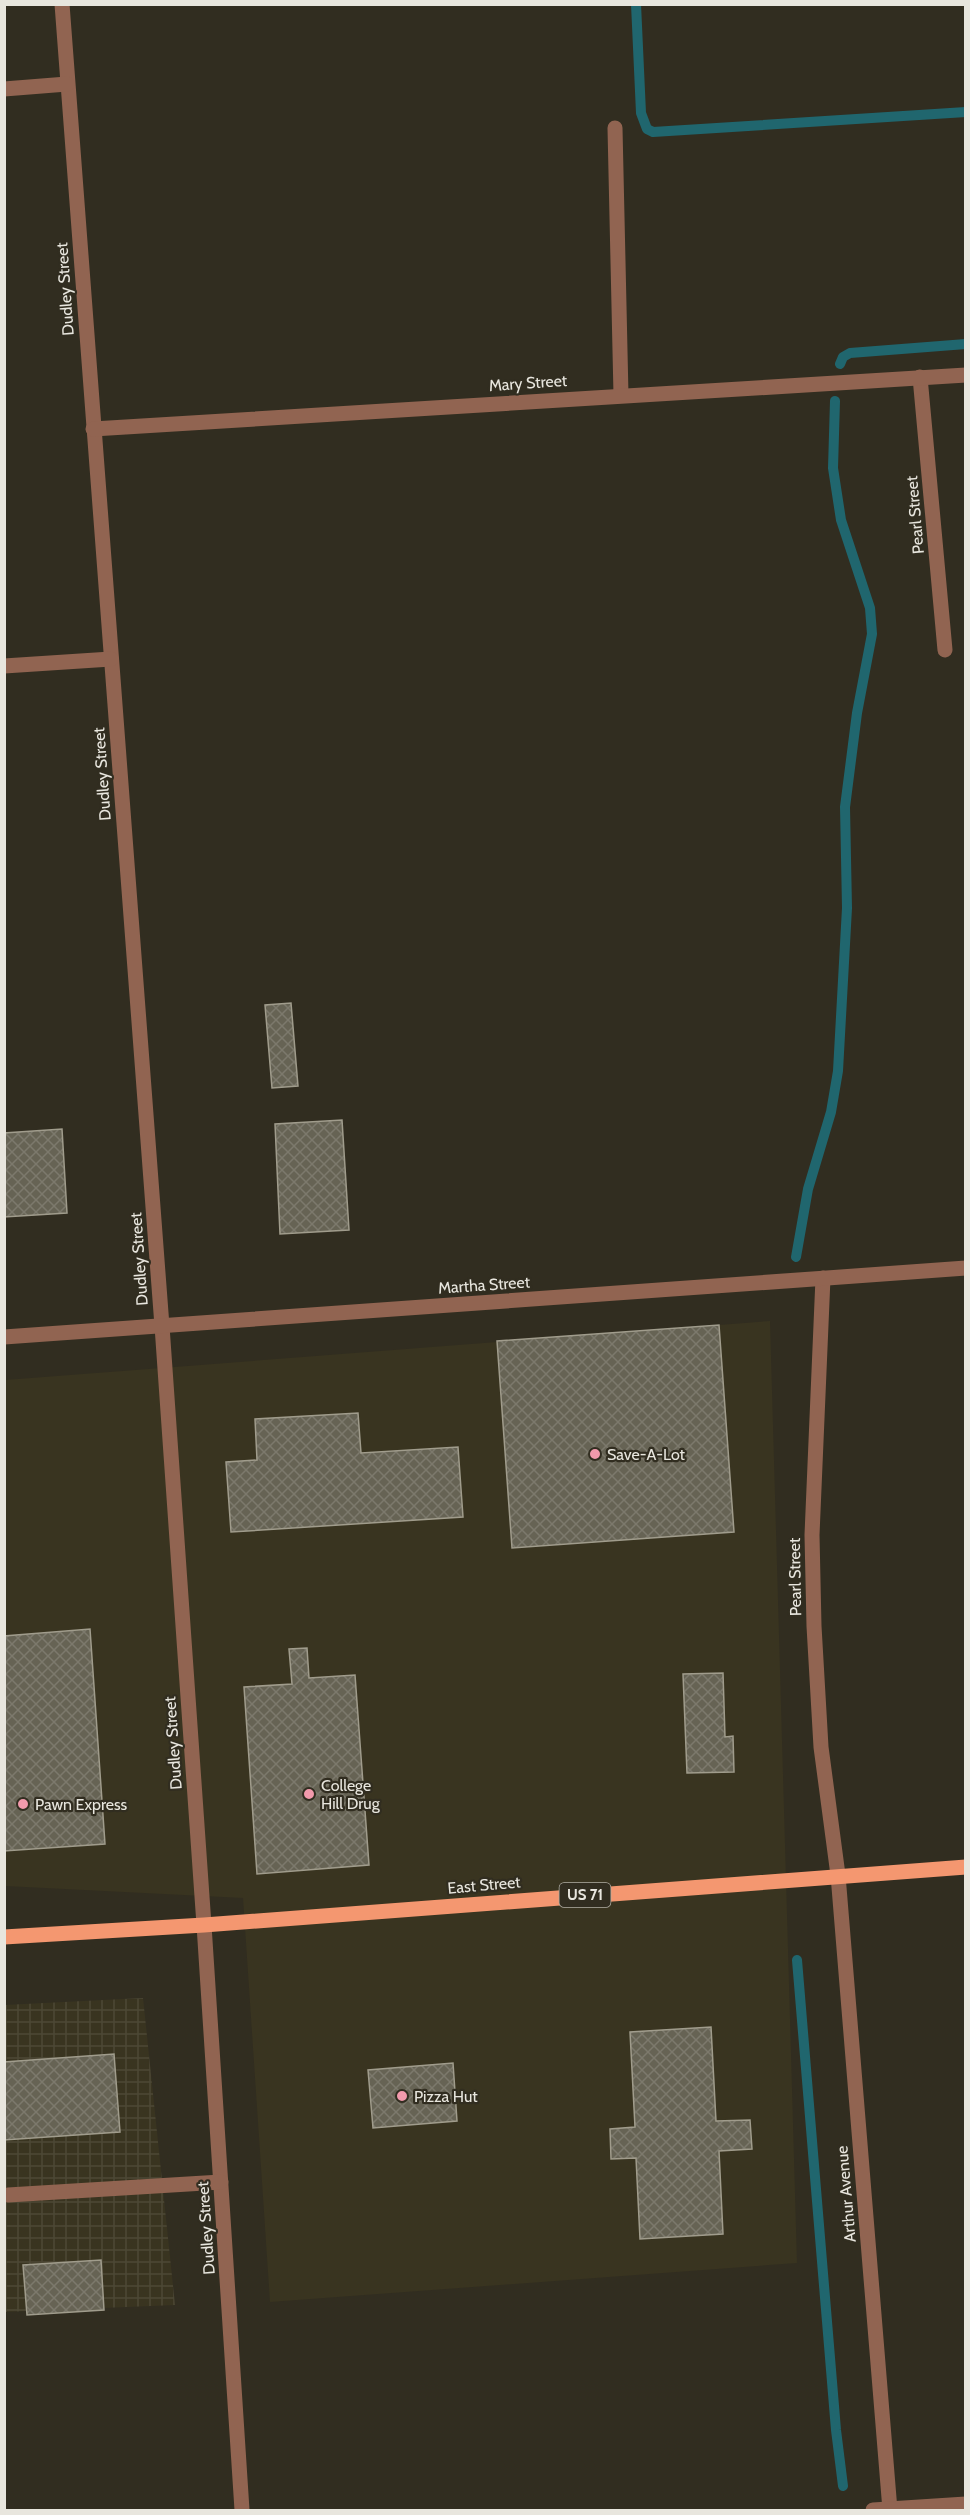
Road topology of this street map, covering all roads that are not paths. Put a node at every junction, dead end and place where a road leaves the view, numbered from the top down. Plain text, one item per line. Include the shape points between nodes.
1 (62, 4) edge
2 (67, 84) junction
3 (4, 89) edge
4 (615, 128) dead end
5 (966, 375) edge
6 (920, 377) junction
7 (621, 395) junction
8 (93, 429) junction
9 (945, 650) dead end
10 (111, 659) junction
11 (4, 666) edge
12 (966, 1268) edge
13 (823, 1278) junction
14 (162, 1326) junction
15 (4, 1337) edge
16 (966, 1867) edge
17 (838, 1875) junction
18 (204, 1925) junction
19 (4, 1937) edge
20 (221, 2182) junction
21 (8, 2195) dead end
22 (966, 2504) edge
23 (890, 2510) edge
24 (242, 2511) edge
25 (873, 2511) edge

1 - 2 street, Dudley Street
2 - 3 street
2 - 8 street, Dudley Street
4 - 7 street
5 - 6 street, Mary Street
6 - 7 street, Mary Street
6 - 9 street, Pearl Street
7 - 8 street, Mary Street
8 - 10 street, Dudley Street
10 - 11 street
10 - 14 street, Dudley Street
12 - 13 street, Martha Street
13 - 14 street, Martha Street
13 - 17 street, Pearl Street via 812,1535 814,1626 821,1747
14 - 15 street, Martha Street
14 - 18 street, Dudley Street
16 - 17 main road, East Street / US 71
17 - 18 main road, East Street / US 71
17 - 23 street, Arthur Avenue
18 - 19 main road, East Street / US 71
18 - 20 street, Dudley Street
20 - 21 street
20 - 24 street, Dudley Street
22 - 23 street
23 - 25 street

